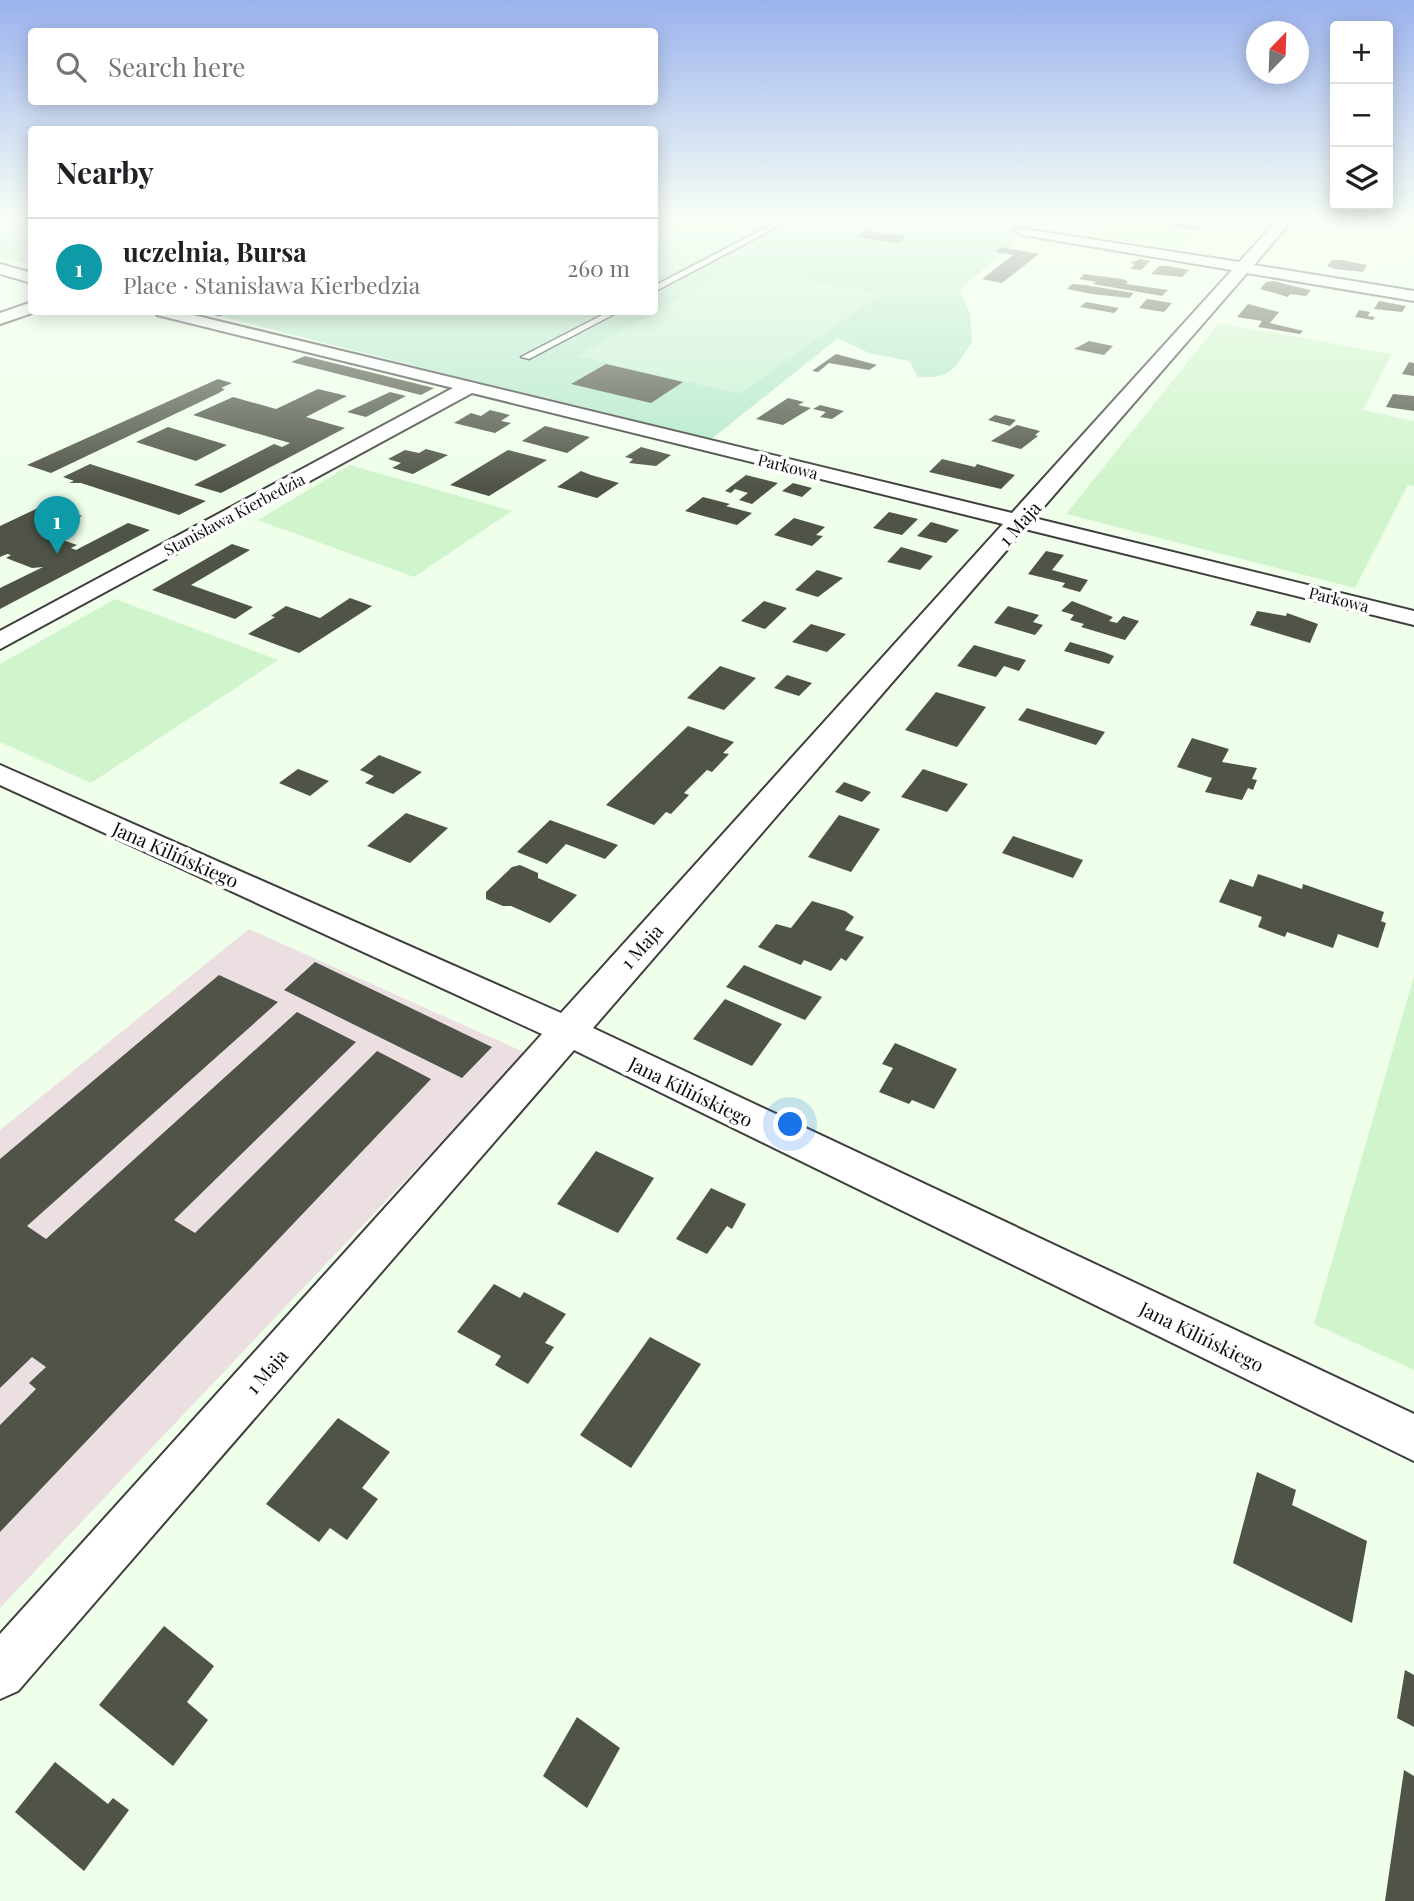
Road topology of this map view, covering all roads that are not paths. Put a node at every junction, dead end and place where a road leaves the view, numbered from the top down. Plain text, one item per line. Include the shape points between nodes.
1 (25, 310) edge
2 (1206, 310) edge
3 (175, 315) edge
4 (608, 315) edge
5 (0, 319) edge
6 (526, 358) dead end
7 (469, 387) junction
8 (1019, 521) junction
9 (1414, 618) edge
10 (0, 641) edge
11 (0, 774) edge
12 (566, 1031) junction
13 (1414, 1437) edge
14 (0, 1673) edge

1 - 5 street
2 - 8 street, 1 Maja
3 - 7 street, Parkowa
4 - 6 lane
7 - 8 street, Parkowa
7 - 10 street, Stanisława Kierbedzia
8 - 9 street, Parkowa
8 - 12 street, 1 Maja
11 - 12 street, Jana Kilińskiego
12 - 13 street, Jana Kilińskiego
12 - 14 street, 1 Maja

